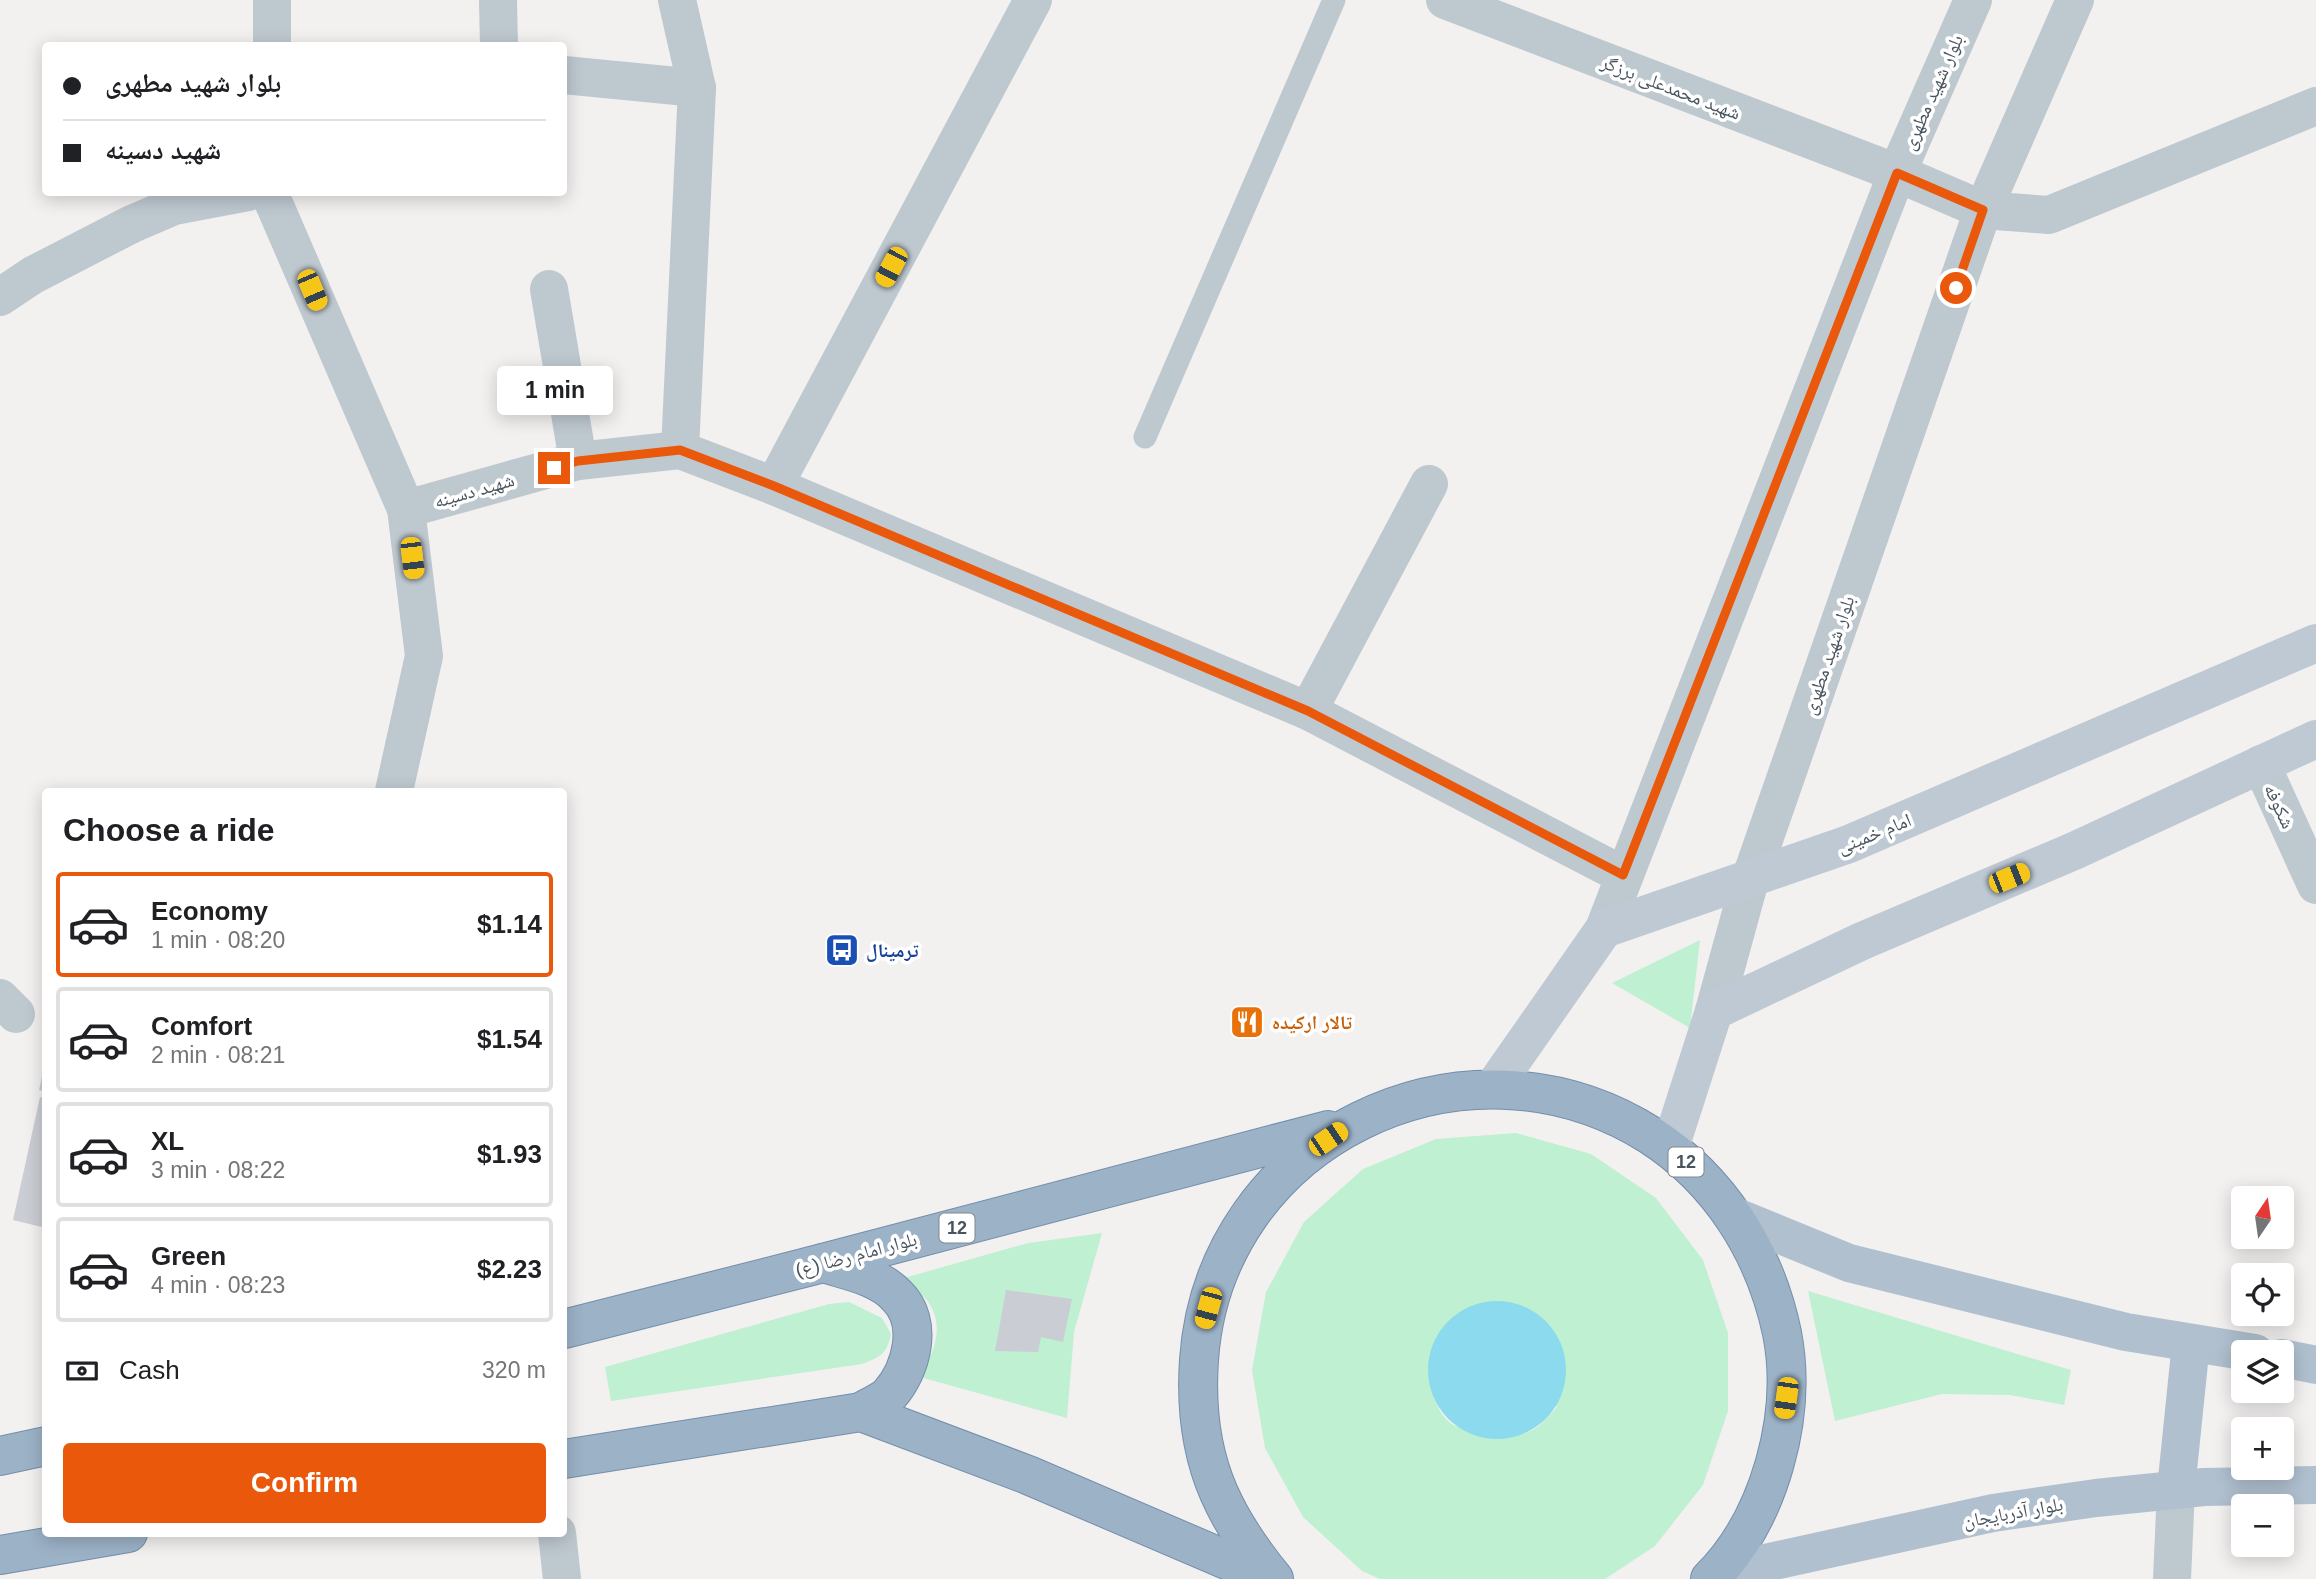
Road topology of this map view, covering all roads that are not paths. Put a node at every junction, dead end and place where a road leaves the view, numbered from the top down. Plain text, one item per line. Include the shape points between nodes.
1 (272, 0) edge
2 (498, 0) edge
3 (677, 0) edge
4 (1033, 0) edge
5 (1335, 0) edge
6 (1445, 0) edge
7 (1973, 0) edge
8 (2075, 0) edge
9 (272, 42) edge
10 (499, 42) edge
11 (567, 75) edge
12 (697, 88) junction
13 (2316, 106) edge
14 (1897, 173) junction
15 (227, 196) edge
16 (272, 196) edge
17 (1983, 210) junction
18 (550, 289) dead end
19 (0, 297) edge
20 (1145, 437) dead end
21 (680, 450) junction
22 (578, 461) junction
23 (1429, 484) dead end
24 (774, 486) junction
25 (406, 509) junction
26 (2316, 643) edge
27 (1308, 711) junction
28 (2316, 739) edge
29 (2261, 764) junction
30 (395, 788) edge
31 (1623, 875) junction
32 (1750, 880) junction
33 (2316, 886) edge
34 (1604, 929) junction
35 (1714, 1011) junction
36 (1493, 1088) junction
37 (1350, 1124) junction
38 (1670, 1147) junction
39 (1734, 1216) junction
40 (823, 1263) junction
41 (567, 1328) edge
42 (2191, 1343) junction
43 (2231, 1349) edge
44 (2294, 1360) edge
45 (2316, 1365) edge
46 (860, 1412) junction
47 (42, 1448) edge
48 (0, 1456) edge
49 (567, 1459) edge
50 (2316, 1485) edge
51 (2176, 1489) junction
52 (105, 1537) edge
53 (557, 1537) edge
54 (0, 1555) edge
55 (1713, 1577) edge
56 (562, 1579) edge
57 (1272, 1579) edge
58 (2172, 1579) edge

1 - 9 street
2 - 10 street
3 - 12 street
4 - 24 street
5 - 20 lane
6 - 14 street, شهید محمدعلی برزگر
7 - 14 street, بلوار شهید مطهری
8 - 17 street, بلوار شهید مطهری
11 - 12 street
12 - 21 street
13 - 17 street, شهید محمدعلی برزگر via 2049,215
14 - 17 street, شهید محمدعلی برزگر
14 - 31 street, بلوار شهید مطهری
15 - 19 street via 174,206 132,224
16 - 25 street
17 - 32 street, بلوار شهید مطهری
18 - 22 street
21 - 22 street, شهید دسینه
21 - 24 street, شهید دسینه
22 - 25 street, شهید دسینه
23 - 27 street
24 - 27 street, شهید دسینه
25 - 30 street via 424,656
26 - 32 main road, امام خمینی via 1849,844
27 - 31 street, شهید دسینه
28 - 29 main road
29 - 33 street, شکوفه
29 - 35 main road
31 - 34 street, بلوار شهید مطهری
32 - 34 main road, امام خمینی
32 - 35 street, بلوار شهید مطهری
34 - 36 main road
35 - 38 main road
36 - 37 highway, 12 via 1434,1094
36 - 38 highway, 12 via 1586,1104 1629,1122
37 - 40 highway, بلوار امام رضا (ع) / 12
37 - 57 highway, 12 via 1307,1153 1268,1190 1237,1234 1214,1282 1201,1334 1197,1387 1203,1439 1214,1478 1242,1538
38 - 39 highway, 12
39 - 42 main road, 12 via 1849,1263 2126,1332
39 - 55 highway, 12 via 1758,1258 1775,1303 1785,1350 1786,1398 1780,1446 1765,1492 1744,1535
40 - 41 highway, بلوار امام رضا (ع) / 12
40 - 46 highway via 883,1284 908,1309 914,1329 907,1365 888,1396
42 - 43 main road, 12
42 - 51 main road
44 - 45 main road
46 - 49 highway, 12
46 - 57 highway, 12 via 1028,1475
47 - 48 highway
50 - 51 main road, بلوار آذربایجان / 12
51 - 55 main road, بلوار آذربایجان / 12 via 1993,1513
51 - 58 street
52 - 54 highway
53 - 56 street

